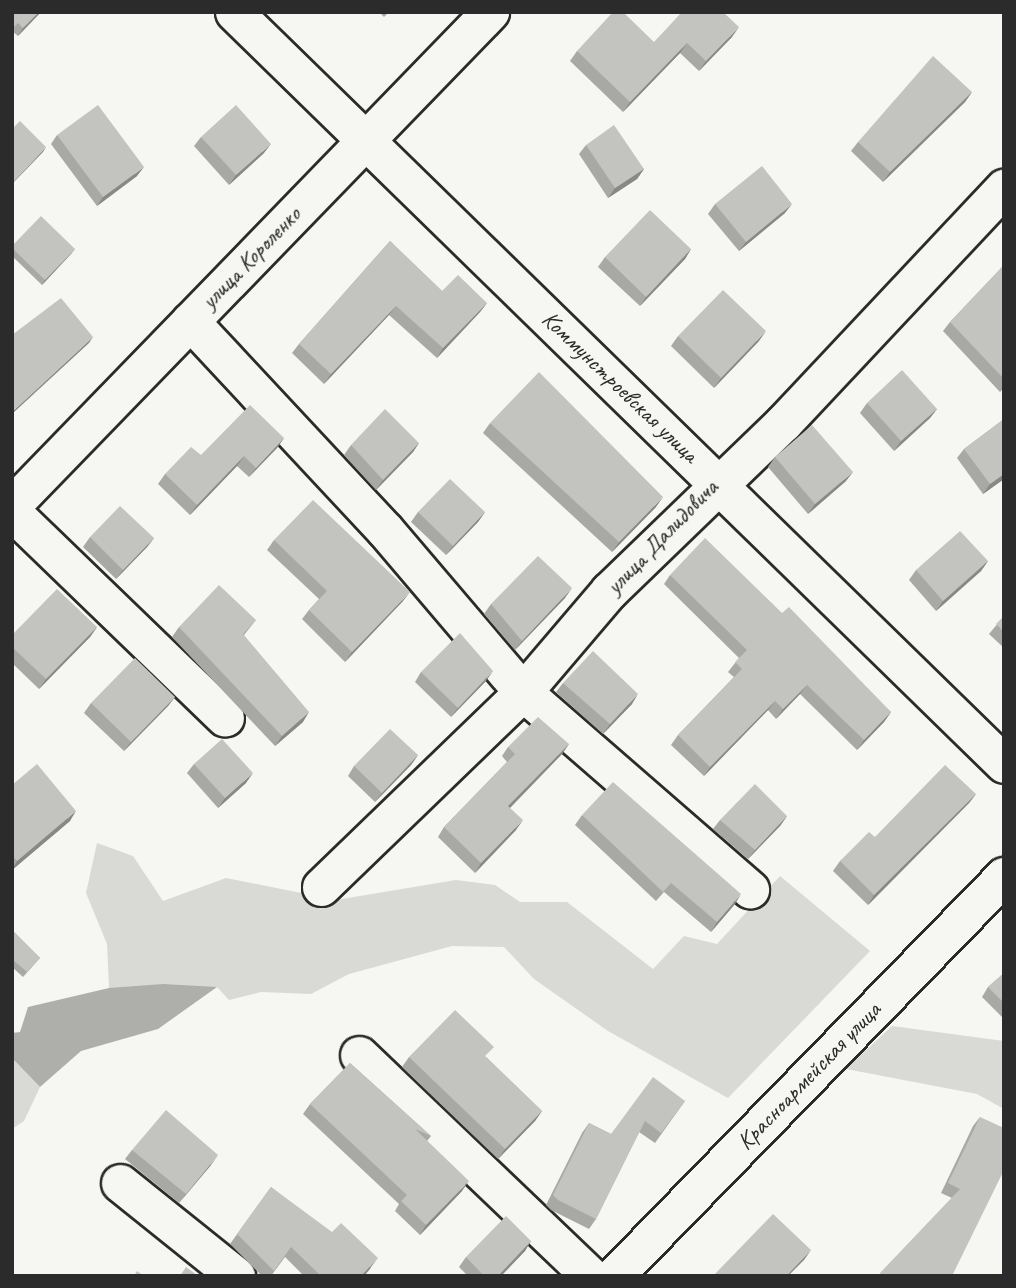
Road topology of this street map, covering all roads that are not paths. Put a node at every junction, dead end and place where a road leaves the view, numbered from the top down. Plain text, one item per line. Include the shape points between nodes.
1 (234, 12) edge
2 (490, 12) edge
3 (366, 139) junction
4 (1004, 188) edge
5 (190, 321) junction
6 (716, 481) junction
7 (12, 505) edge
8 (12, 512) edge
9 (523, 692) junction
10 (225, 718) dead end
11 (1004, 764) edge
12 (1004, 876) edge
13 (321, 887) dead end
14 (750, 889) dead end
15 (359, 1055) dead end
16 (120, 1183) dead end
17 (236, 1276) edge
18 (590, 1276) edge
19 (614, 1276) edge

1 - 3 street, Коммунстроевская улица
2 - 3 street, улица Короленко
3 - 5 street, улица Короленко
3 - 6 street, Коммунстроевская улица
4 - 6 street, улица Далидовича via 783,423
5 - 7 street, улица Короленко
5 - 9 street via 385,530
6 - 9 street, улица Далидовича via 609,591
6 - 11 street, Коммунстроевская улица
8 - 10 street
9 - 13 street, улица Далидовича
9 - 14 street
12 - 19 street, Красноармейская улица
15 - 18 street
16 - 17 street

